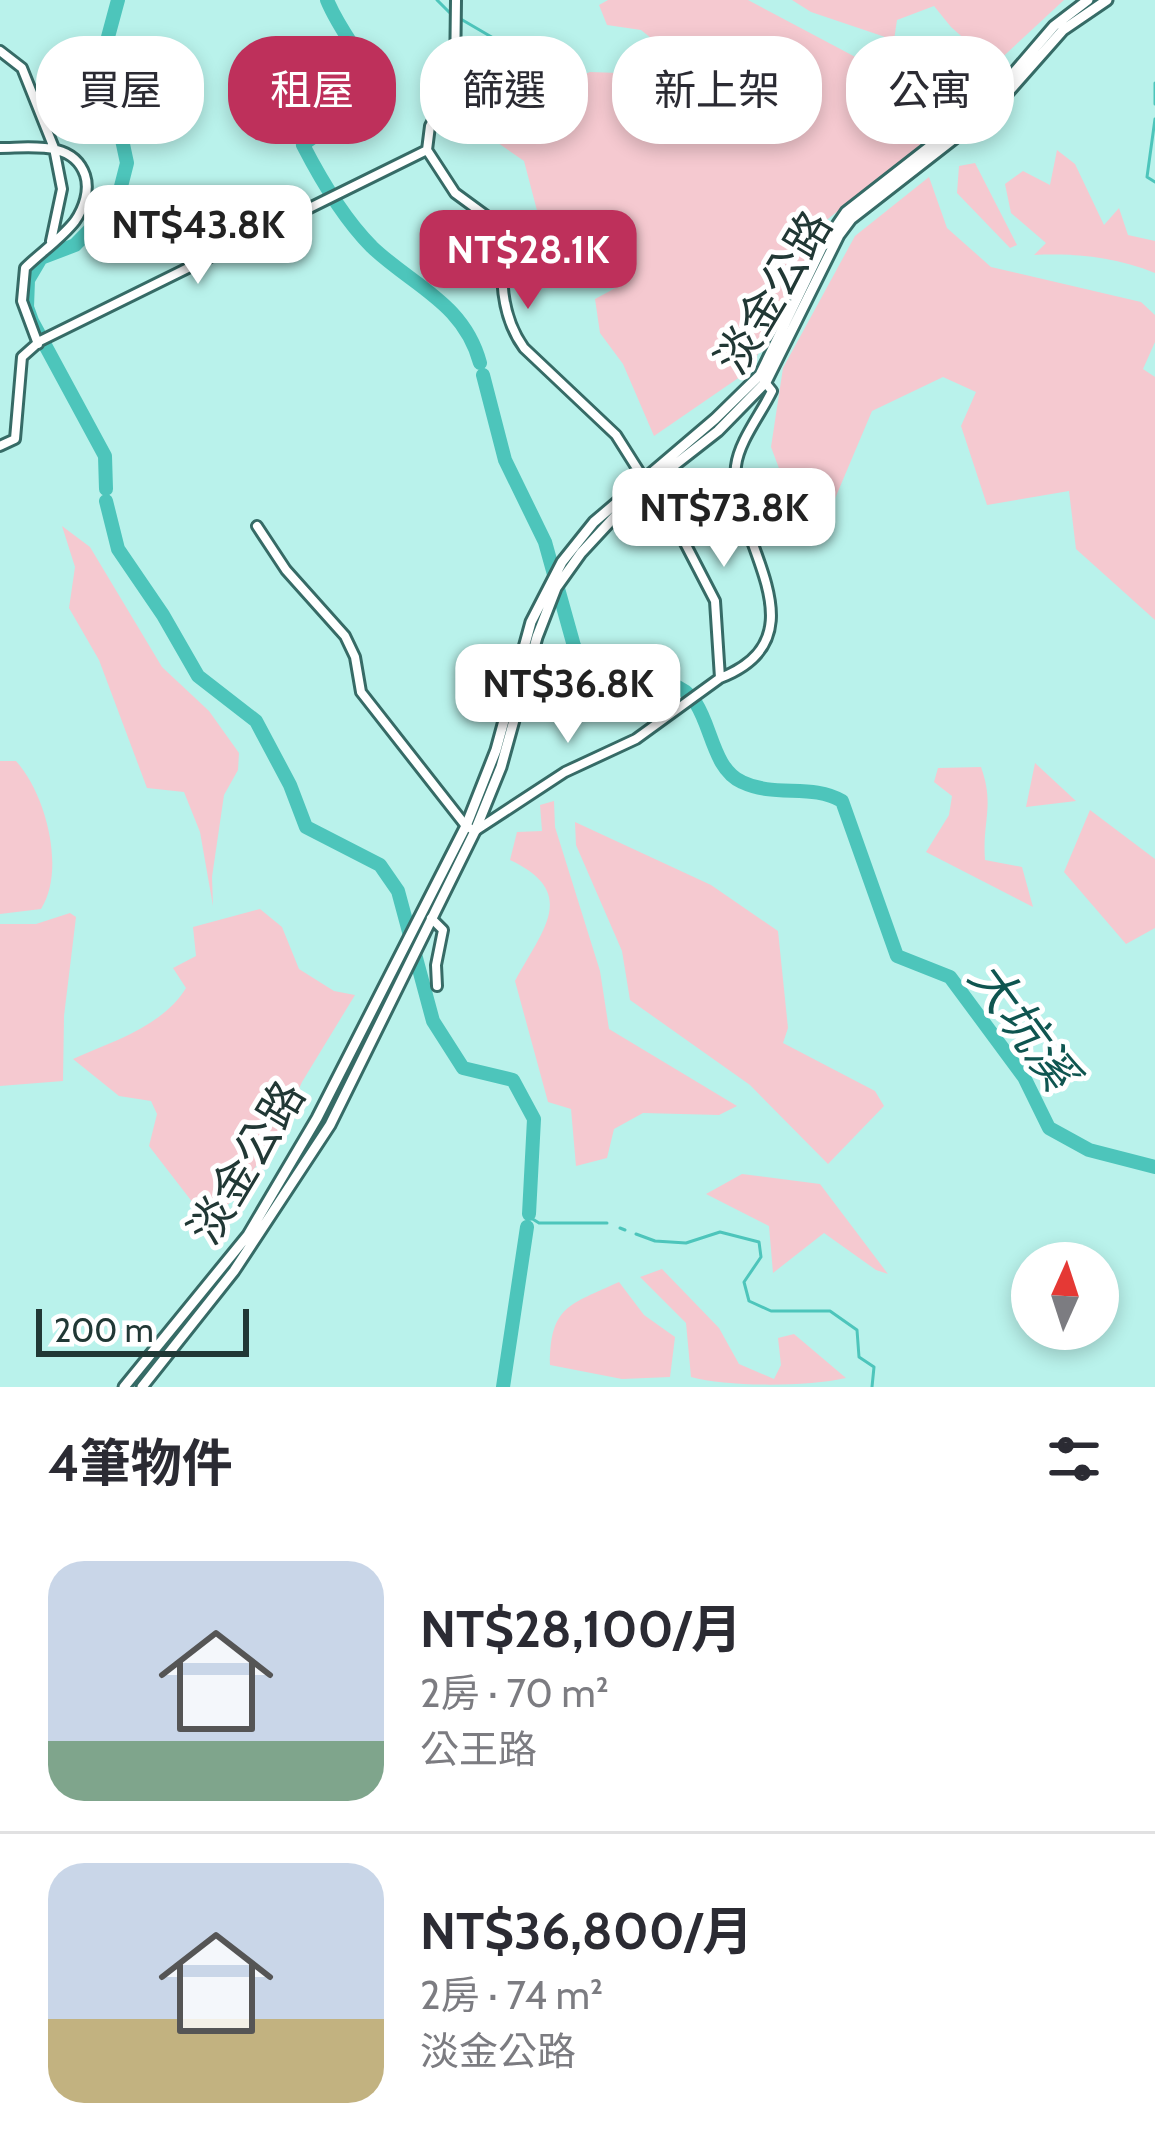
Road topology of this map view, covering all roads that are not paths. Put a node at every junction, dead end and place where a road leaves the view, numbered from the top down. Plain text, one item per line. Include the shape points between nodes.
1 (456, 0) edge
2 (1088, 0) edge
3 (1107, 0) edge
4 (0, 51) edge
5 (0, 148) edge
6 (54, 148) junction
7 (427, 150) junction
8 (51, 243) junction
9 (39, 343) junction
10 (763, 378) junction
11 (0, 446) edge
12 (650, 474) junction
13 (650, 488) dead end
14 (256, 526) dead end
15 (720, 678) junction
16 (470, 828) junction
17 (429, 922) junction
18 (437, 986) dead end
19 (124, 1387) edge
20 (142, 1387) edge

1 - 7 street via 455,78
2 - 10 main road, 淡金公路 via 1054,26 992,98 839,220
3 - 10 main road, 淡金公路 via 1064,30 995,106 851,219
4 - 6 street via 22,68
5 - 6 street
6 - 8 street via 62,189
6 - 8 street via 77,158 88,191
7 - 9 street
7 - 12 street via 455,193 504,234 513,333
8 - 9 street via 25,268 22,301
9 - 11 street via 18,370 15,439
10 - 12 main road, 淡金公路
10 - 15 street via 772,391 736,461 736,486 772,626 761,648
12 - 16 main road, 淡金公路 via 594,522 526,638
13 - 15 street via 715,602
14 - 16 street via 345,636 362,692
15 - 16 street via 636,739
16 - 17 main road
16 - 19 main road, 淡金公路 via 248,1234
17 - 18 street via 443,930
17 - 20 main road, 淡金公路 via 330,1125 234,1271

